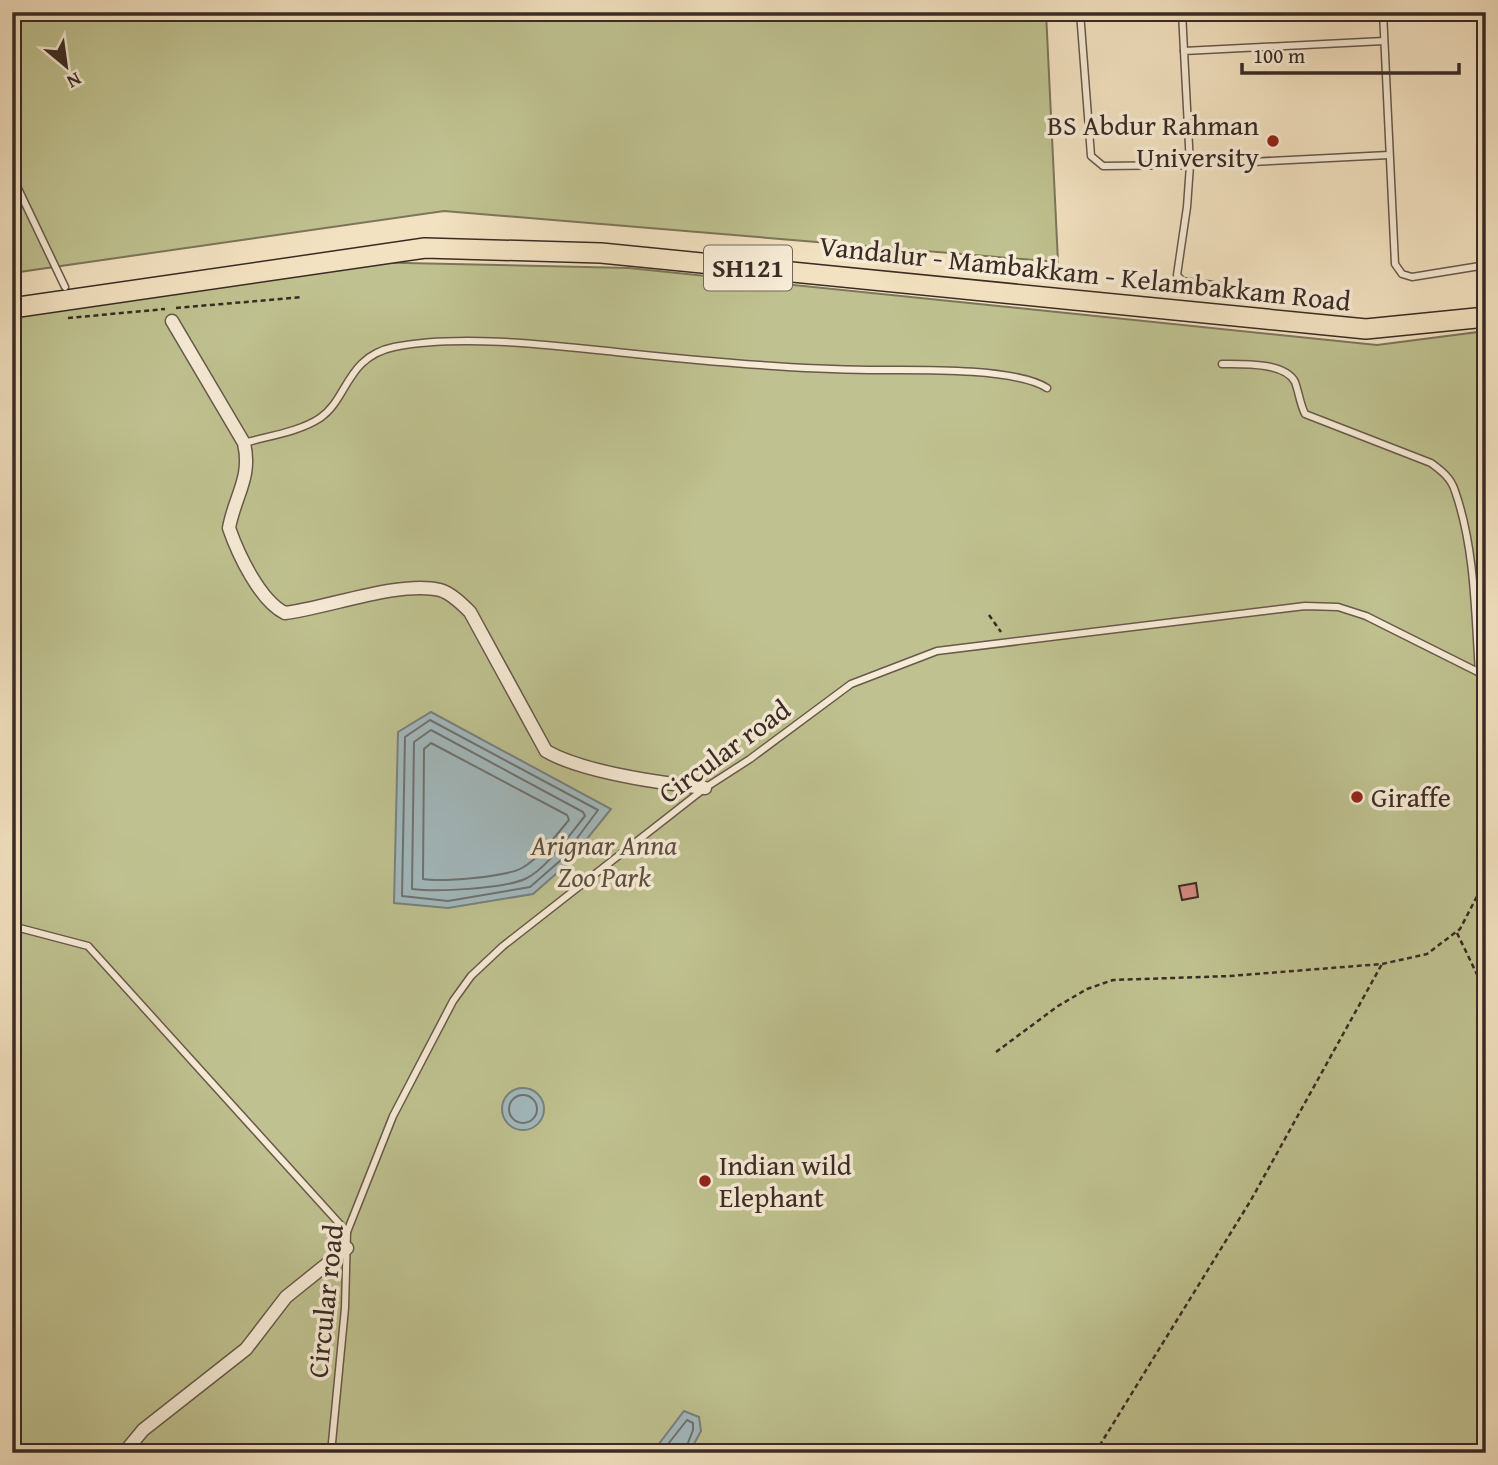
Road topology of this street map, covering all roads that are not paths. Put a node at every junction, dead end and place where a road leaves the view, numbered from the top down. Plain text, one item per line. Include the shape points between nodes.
1 (1080, 12) edge
2 (1182, 12) edge
3 (1383, 12) edge
4 (1384, 41) junction
5 (1184, 51) junction
6 (1389, 155) junction
7 (1189, 165) junction
8 (12, 176) edge
9 (601, 246) junction
10 (1486, 265) edge
11 (1229, 287) dead end
12 (65, 288) junction
13 (12, 295) edge
14 (1486, 305) edge
15 (12, 308) edge
16 (1486, 317) edge
17 (172, 321) dead end
18 (1222, 364) dead end
19 (1047, 388) dead end
20 (244, 443) junction
21 (1482, 674) edge
22 (705, 788) junction
23 (12, 926) edge
24 (348, 1233) junction
25 (347, 1248) junction
26 (124, 1453) edge
27 (331, 1453) edge

1 - 7 lane via 1091,156 1103,166
2 - 5 lane
3 - 4 lane
4 - 5 lane
4 - 6 lane
5 - 7 lane
6 - 7 lane
6 - 10 lane via 1398,270 1412,277
7 - 11 lane via 1177,275 1182,281
8 - 12 lane
9 - 12 main road, Vandalur - Mambakkam - Kelambakkam Road / SH121 via 424,235
9 - 14 main road, Vandalur - Mambakkam - Kelambakkam Road / SH121 via 1366,316
9 - 15 main road, Vandalur - Mambakkam - Kelambakkam Road / SH121 via 425,248
9 - 16 main road, Vandalur - Mambakkam - Kelambakkam Road / SH121 via 1366,329
12 - 13 main road, Vandalur - Mambakkam - Kelambakkam Road / SH121
17 - 20 street
18 - 21 lane via 1288,374 1305,414 1431,463 1443,472 1455,490 1473,579
19 - 20 lane via 1026,378 779,367 497,342 415,344 391,347 360,365 322,416
20 - 22 street via 246,480 229,528 273,608 285,613 392,590 440,590 470,612 547,751 563,760
21 - 22 lane, Circular road via 1366,615 1338,607 1268,609 937,651 851,684
22 - 24 lane, Circular road via 471,976 453,1000 393,1116
23 - 24 lane via 88,946
24 - 25 lane, Circular road
25 - 26 street via 286,1297 246,1349 143,1430
25 - 27 lane, Circular road

